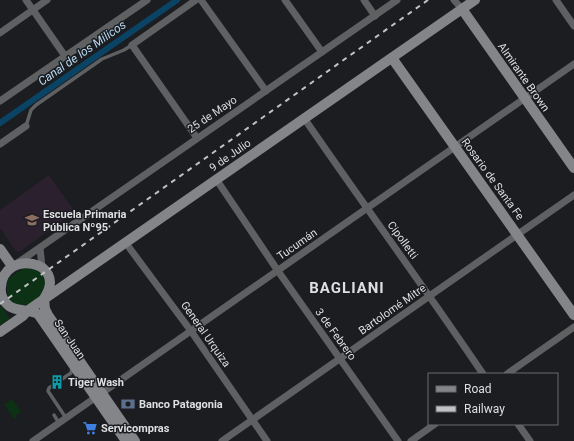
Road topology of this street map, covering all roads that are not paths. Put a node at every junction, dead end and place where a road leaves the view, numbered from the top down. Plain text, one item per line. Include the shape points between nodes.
1 (26, 0) edge
2 (47, 0) edge
3 (147, 0) edge
4 (196, 0) edge
5 (201, 0) edge
6 (285, 0) edge
7 (364, 0) edge
8 (397, 0) edge
9 (454, 0) edge
10 (475, 0) edge
11 (556, 0) edge
12 (462, 9) junction
13 (33, 10) junction
14 (375, 16) junction
15 (574, 26) edge
16 (0, 33) edge
17 (132, 45) junction
18 (322, 52) junction
19 (65, 56) junction
20 (392, 58) junction
21 (574, 64) edge
22 (266, 91) junction
23 (524, 99) junction
24 (0, 101) edge
25 (304, 118) junction
26 (26, 126) joint
27 (197, 138) junction
28 (0, 144) edge
29 (454, 148) junction
30 (574, 168) edge
31 (216, 179) junction
32 (574, 195) edge
33 (367, 209) junction
34 (518, 235) junction
35 (125, 242) junction
36 (40, 248) junction
37 (0, 250) edge
38 (12, 266) junction
39 (42, 267) junction
40 (278, 270) junction
41 (0, 275) edge
42 (430, 296) junction
43 (44, 299) junction
44 (27, 311) junction
45 (574, 315) edge
46 (574, 327) edge
47 (191, 331) junction
48 (0, 332) edge
49 (340, 358) junction
50 (73, 364) junction
51 (482, 373) edge
52 (508, 373) edge
53 (99, 395) junction
54 (54, 415) dead end
55 (66, 418) junction
56 (252, 420) junction
57 (59, 423) junction
58 (434, 425) edge
59 (519, 425) edge
60 (33, 441) edge
61 (126, 441) edge
62 (135, 441) edge
63 (222, 441) edge
64 (267, 441) edge
65 (398, 441) edge
66 (410, 441) edge
67 (530, 441) edge

1 - 13 street
2 - 13 street
3 - 19 street
4 - 17 street
5 - 22 street
6 - 18 street
7 - 14 street
8 - 14 street, 25 de Mayo
9 - 12 street, Almirante Brown
10 - 12 street, 9 de Julio
11 - 15 street
12 - 20 street, 9 de Julio
12 - 23 street, Almirante Brown
13 - 16 street
13 - 19 street
14 - 18 street, 25 de Mayo
17 - 26 lane via 102,59 36,105 31,110
17 - 27 street
18 - 22 street, 25 de Mayo
19 - 24 street
20 - 25 street, 9 de Julio
20 - 29 street, Rosario de Santa Fe
21 - 23 street, Tucumán
22 - 27 street, 25 de Mayo
23 - 29 street, Tucumán
23 - 30 street, Almirante Brown
25 - 31 street, 9 de Julio
25 - 33 street, Cipolletti
26 - 28 street
27 - 36 street, 25 de Mayo
29 - 33 street, Tucumán
29 - 34 street, Rosario de Santa Fe
31 - 35 street, 9 de Julio
31 - 40 street, 3 de Febrero
32 - 34 street, Bartolomé Mitre
33 - 40 street, Tucumán
33 - 42 street, Cipolletti
34 - 42 street, Bartolomé Mitre
34 - 45 street, Rosario de Santa Fe
35 - 43 street, 9 de Julio
35 - 47 street, General Urquiza
36 - 38 street, 25 de Mayo
36 - 39 street
37 - 38 street
38 - 39 street via 28,262
38 - 41 street, 25 de Mayo
38 - 44 street, San Juan via 2,280 2,296 9,306
39 - 43 street via 50,281 50,288
40 - 47 street, Tucumán
40 - 49 street, 3 de Febrero
42 - 49 street, Bartolomé Mitre
42 - 51 street, Cipolletti
43 - 44 street, 9 de Julio
43 - 53 street, San Juan via 48,316
44 - 48 street, 9 de Julio via 24,316
44 - 50 street, San Juan via 38,314
46 - 52 street
47 - 53 street, Tucumán
47 - 56 street, General Urquiza
49 - 56 street, Bartolomé Mitre
49 - 65 street, 3 de Febrero
50 - 53 street, San Juan
50 - 55 lane via 71,373 48,391
53 - 55 street, Tucumán
53 - 61 street, San Juan
53 - 62 street, San Juan
54 - 57 lane
55 - 57 street, Tucumán
56 - 63 street, Bartolomé Mitre
56 - 64 street, General Urquiza
57 - 60 street, Tucumán
58 - 66 street
59 - 67 street

